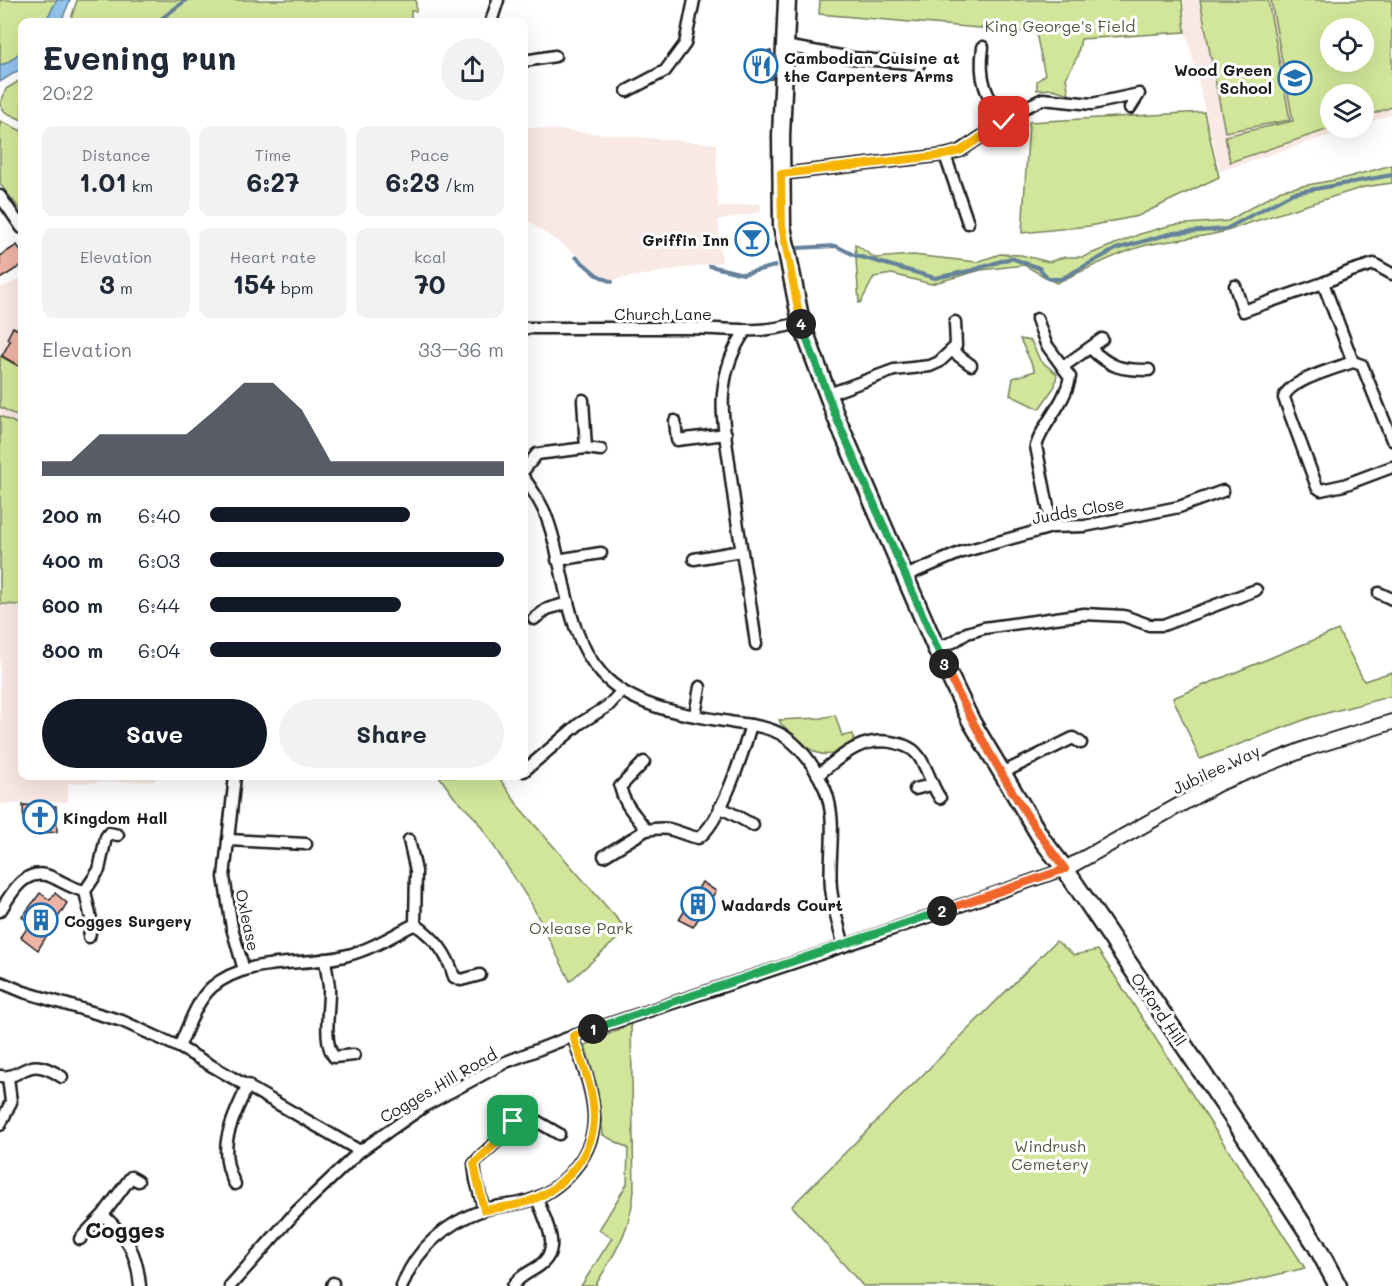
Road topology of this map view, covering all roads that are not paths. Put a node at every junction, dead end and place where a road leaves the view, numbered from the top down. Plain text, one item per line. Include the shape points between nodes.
1 (498, 0) edge
2 (694, 0) edge
3 (787, 0) edge
4 (492, 18) edge
5 (785, 46) junction
6 (983, 46) dead end
7 (555, 56) dead end
8 (528, 60) edge
9 (919, 64) dead end
10 (627, 91) dead end
11 (1130, 108) dead end
12 (1004, 122) junction
13 (945, 155) junction
14 (781, 174) junction
15 (0, 196) edge
16 (18, 222) edge
17 (968, 224) dead end
18 (1392, 274) edge
19 (1323, 283) junction
20 (1235, 286) dead end
21 (1036, 319) dead end
22 (801, 322) junction
23 (955, 322) dead end
24 (528, 328) edge
25 (746, 330) junction
26 (1102, 339) dead end
27 (1090, 348) junction
28 (952, 351) junction
29 (1353, 362) junction
30 (971, 365) dead end
31 (1064, 366) junction
32 (1149, 370) dead end
33 (829, 394) junction
34 (583, 400) dead end
35 (675, 421) dead end
36 (726, 434) junction
37 (1392, 440) edge
38 (586, 448) junction
39 (601, 450) dead end
40 (528, 465) edge
41 (1392, 467) edge
42 (528, 484) edge
43 (1223, 491) dead end
44 (1052, 527) junction
45 (741, 551) junction
46 (601, 553) dead end
47 (694, 559) dead end
48 (557, 560) junction
49 (905, 576) junction
50 (1256, 590) dead end
51 (1379, 592) dead end
52 (1392, 599) edge
53 (568, 603) junction
54 (534, 619) dead end
55 (756, 644) dead end
56 (936, 648) junction
57 (700, 687) dead end
58 (621, 692) junction
59 (695, 716) junction
60 (1392, 723) edge
61 (751, 725) junction
62 (1082, 743) dead end
63 (644, 762) dead end
64 (528, 768) edge
65 (1002, 773) junction
66 (818, 776) junction
67 (235, 780) edge
68 (931, 785) junction
69 (915, 789) dead end
70 (940, 798) dead end
71 (720, 807) junction
72 (753, 825) dead end
73 (646, 830) junction
74 (118, 835) dead end
75 (228, 840) junction
76 (409, 840) dead end
77 (306, 844) dead end
78 (604, 856) dead end
79 (1065, 869) junction
80 (85, 891) junction
81 (0, 911) edge
82 (415, 924) junction
83 (90, 937) dead end
84 (844, 946) junction
85 (325, 959) junction
86 (244, 970) junction
87 (480, 975) dead end
88 (0, 982) edge
89 (573, 1036) junction
90 (179, 1047) junction
91 (354, 1055) dead end
92 (4, 1076) edge
93 (62, 1077) dead end
94 (248, 1085) junction
95 (0, 1125) edge
96 (559, 1134) dead end
97 (360, 1151) junction
98 (138, 1181) dead end
99 (235, 1184) dead end
100 (537, 1198) junction
101 (484, 1210) junction
102 (103, 1215) junction
103 (80, 1239) dead end
104 (140, 1286) edge
105 (230, 1286) edge
106 (402, 1286) edge
107 (513, 1286) edge
108 (1338, 1286) edge

1 - 4 street
2 - 10 street via 685,45 665,71
3 - 5 main road, Oxford Hill
5 - 9 street
5 - 14 main road, Oxford Hill
6 - 12 street via 983,81
7 - 8 street
11 - 12 street via 1139,94 1092,104 1043,99
12 - 13 street via 960,151
13 - 14 street
13 - 17 street
14 - 22 main road, Oxford Hill via 782,226
15 - 16 street
18 - 19 street via 1374,264
19 - 20 street via 1245,315
19 - 29 street
21 - 31 street via 1046,344
22 - 25 street, Church Lane via 781,329
22 - 33 main road, Oxford Hill
23 - 28 street via 956,346
24 - 25 street, Church Lane
25 - 36 street via 735,346 723,392
26 - 27 street
27 - 31 street
27 - 32 street via 1104,362 1123,370
28 - 30 street
28 - 33 street via 930,366 894,370
29 - 37 street via 1362,365
29 - 41 street via 1293,385 1285,392 1317,487 1321,490 1344,486
31 - 44 street via 1070,377 1068,390 1036,446
33 - 49 main road, Oxford Hill
34 - 38 street
35 - 36 street via 677,440
36 - 45 street
38 - 39 street
38 - 40 street via 537,454
42 - 48 street via 549,521
43 - 44 street, Judds Close via 1179,507 1085,526
44 - 49 street, Judds Close via 962,552
45 - 47 street
45 - 55 street
46 - 48 street
48 - 53 street
49 - 56 main road, Oxford Hill
50 - 56 street via 1163,626 1124,616 1084,614 984,628
51 - 52 street
53 - 54 street via 547,609
53 - 58 street via 593,664
56 - 65 main road, Oxford Hill via 971,721
57 - 59 street
58 - 59 street
58 - 64 street
59 - 61 street
60 - 79 street, Jubilee Way via 1308,748 1220,783
61 - 66 street via 794,743
61 - 71 street via 743,756
62 - 65 street via 1073,738
63 - 73 street via 620,787 624,803
65 - 79 main road, Oxford Hill via 1043,841
66 - 68 street via 864,742 882,740 915,752 924,763
66 - 84 street via 833,822 831,889
67 - 75 street, Oxlease
68 - 69 street
68 - 70 street
71 - 72 street
71 - 73 street via 698,838 662,827
73 - 78 street
74 - 80 street via 109,833 106,837 99,870
75 - 77 street
75 - 86 street, Oxlease via 226,895
76 - 82 street via 416,871
79 - 84 street, Cogges Hill Road
79 - 108 main road, Oxford Hill via 1241,1130
80 - 81 street via 69,888 46,875 31,876 15,888
80 - 83 street via 92,924
82 - 85 street, Oxlease via 375,945
82 - 87 street via 442,948 454,976 461,980
84 - 89 street, Cogges Hill Road
85 - 86 street, Oxlease
85 - 91 street via 330,1050 334,1057
86 - 90 street, Oxlease via 212,987
88 - 90 street via 122,1021
89 - 97 street, Cogges Hill Road via 462,1084
89 - 100 street via 594,1112 591,1140 574,1170
90 - 94 street
92 - 93 street via 37,1066
92 - 95 street via 11,1102
94 - 97 street
94 - 99 street via 227,1133 225,1156
96 - 101 street via 516,1113 504,1135 474,1164
97 - 105 street, Cogges Hill Road via 294,1214
98 - 102 street via 131,1177
100 - 101 street
100 - 107 street via 551,1232 551,1248 541,1265
101 - 106 street via 433,1239 413,1261
102 - 103 street
102 - 104 street via 130,1243

